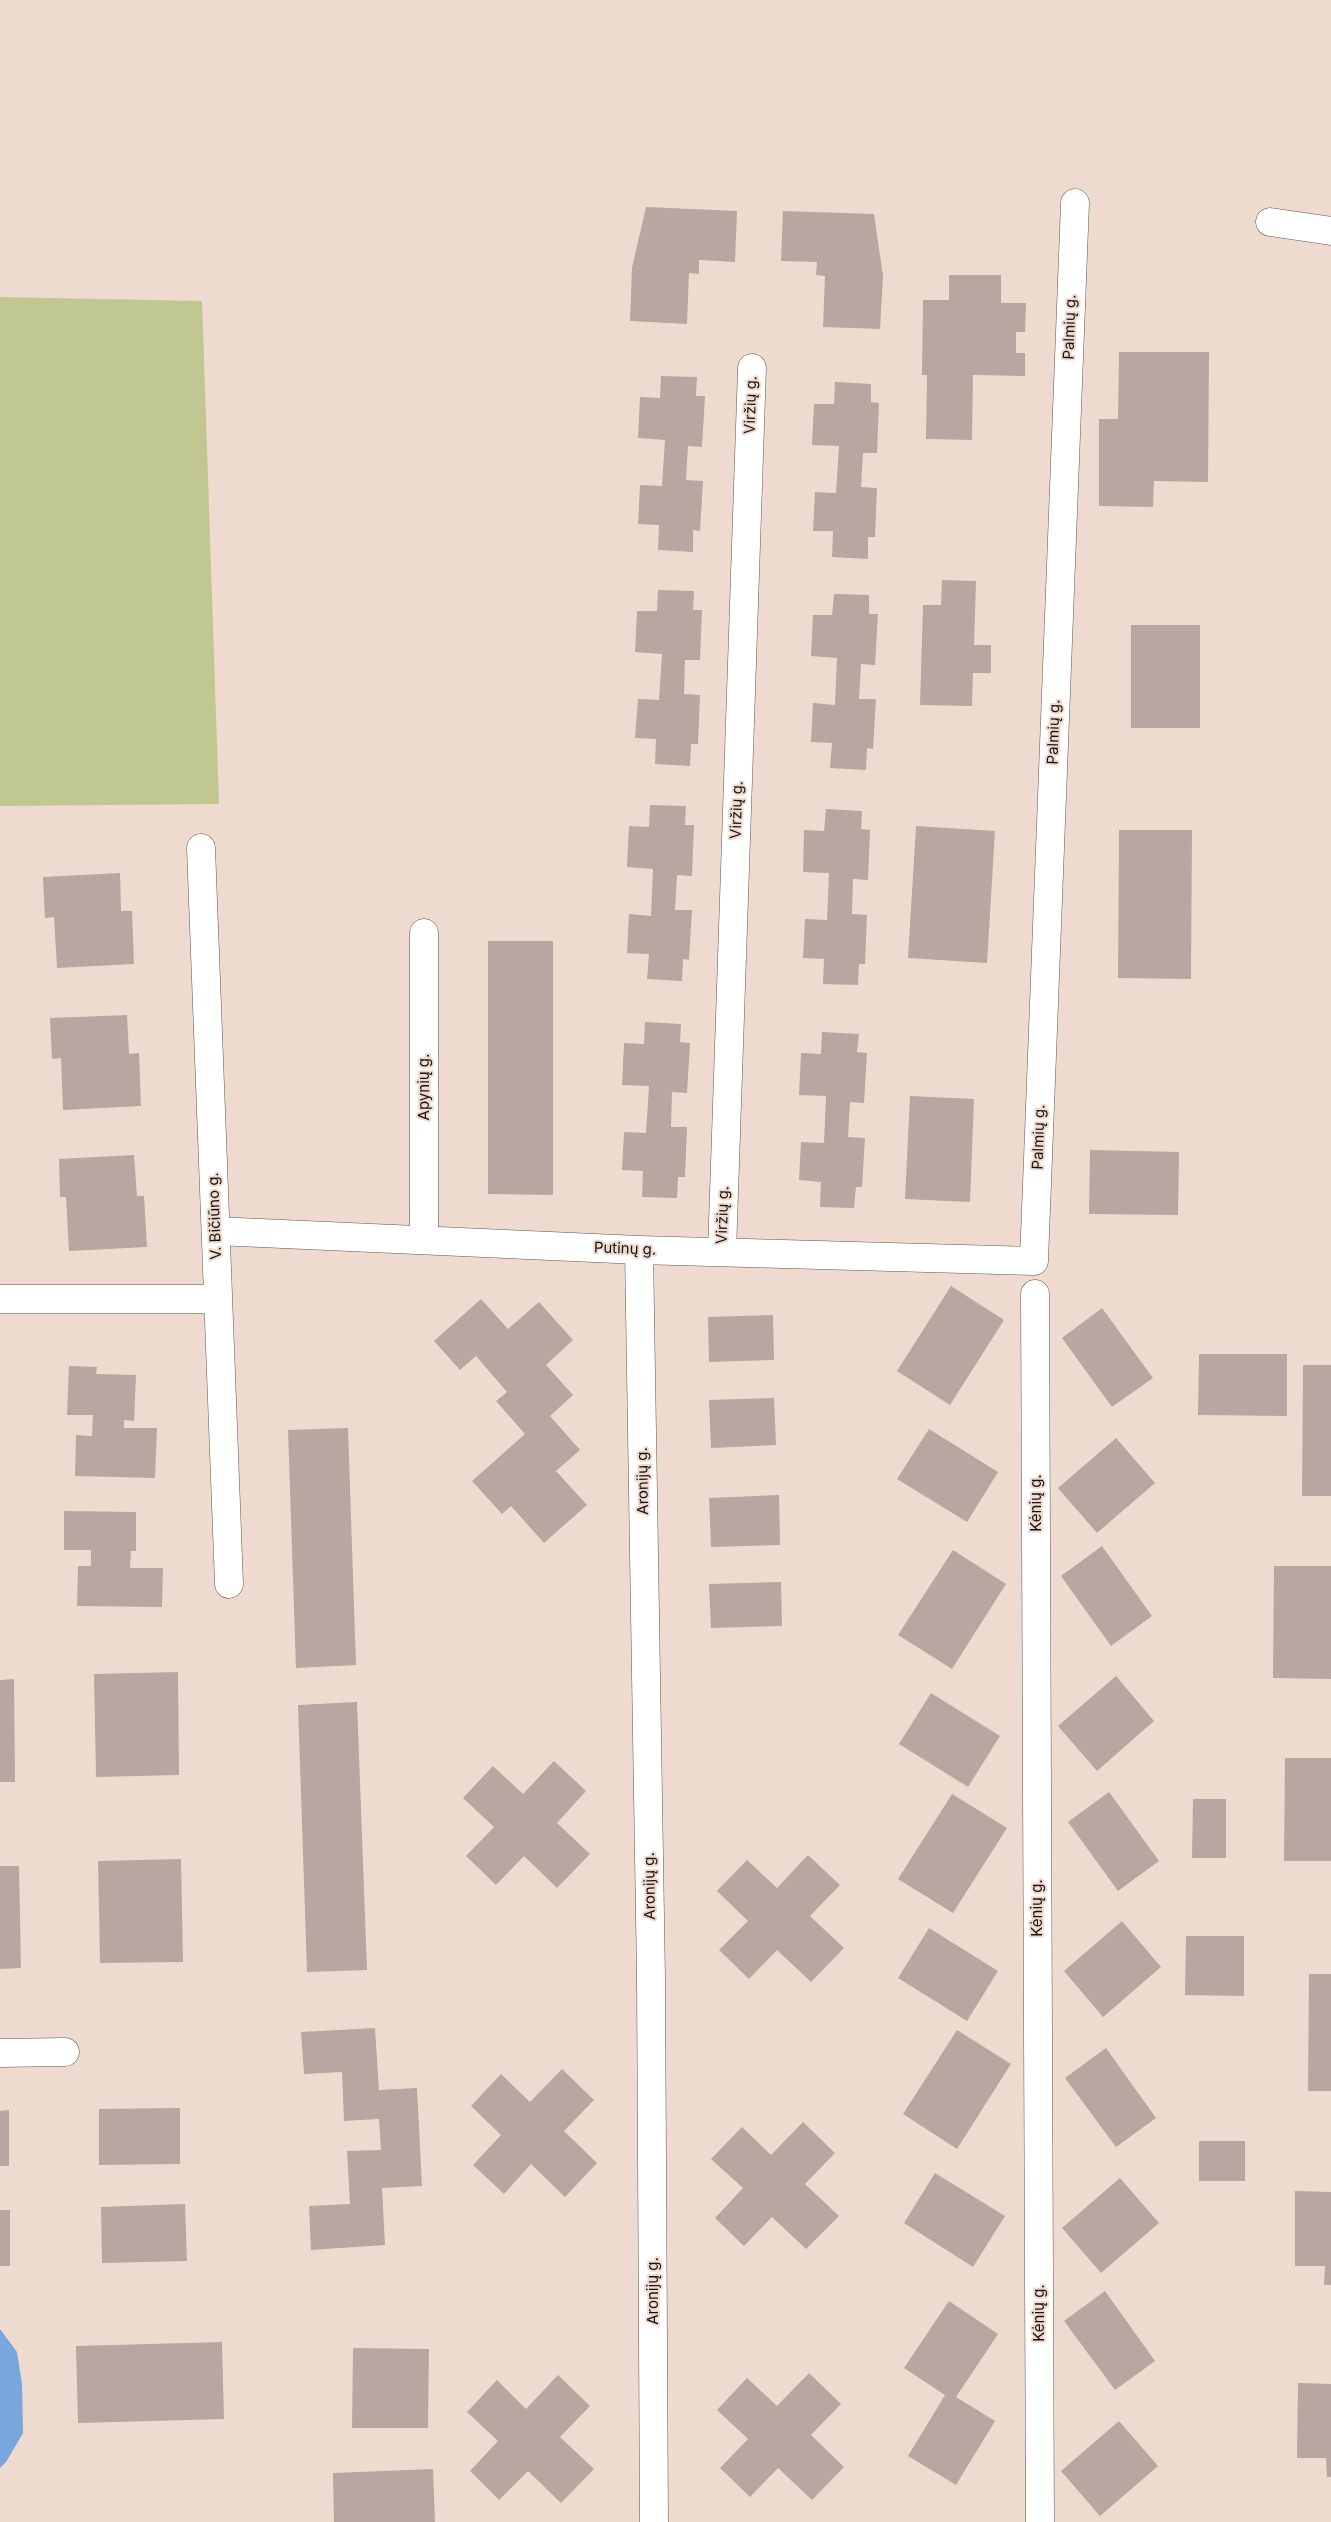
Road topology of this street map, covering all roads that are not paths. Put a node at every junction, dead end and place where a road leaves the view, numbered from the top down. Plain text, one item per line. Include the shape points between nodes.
1 (1075, 203) dead end
2 (1270, 222) dead end
3 (1331, 231) edge
4 (752, 368) dead end
5 (201, 848) dead end
6 (424, 933) dead end
7 (216, 1231) junction
8 (424, 1240) junction
9 (639, 1250) junction
10 (722, 1252) junction
11 (1034, 1261) joint
12 (1034, 1294) dead end
13 (0, 1299) edge
14 (218, 1299) junction
15 (229, 1584) dead end
16 (65, 2052) dead end
17 (0, 2053) edge
18 (654, 2522) edge
19 (1040, 2522) edge

1 - 11 street, Palmių g.
2 - 3 street
4 - 10 street, Viržių g.
5 - 7 street, V. Bičiūno g.
6 - 8 street, Apynių g.
7 - 8 street, Putinų g.
7 - 14 street, V. Bičiūno g.
8 - 9 street, Putinų g.
9 - 10 street, Putinų g.
9 - 18 street, Aronijų g. via 652,1988
10 - 11 street, Putinų g.
12 - 19 street, Kėnių g.
13 - 14 street
14 - 15 street, V. Bičiūno g.
16 - 17 street

